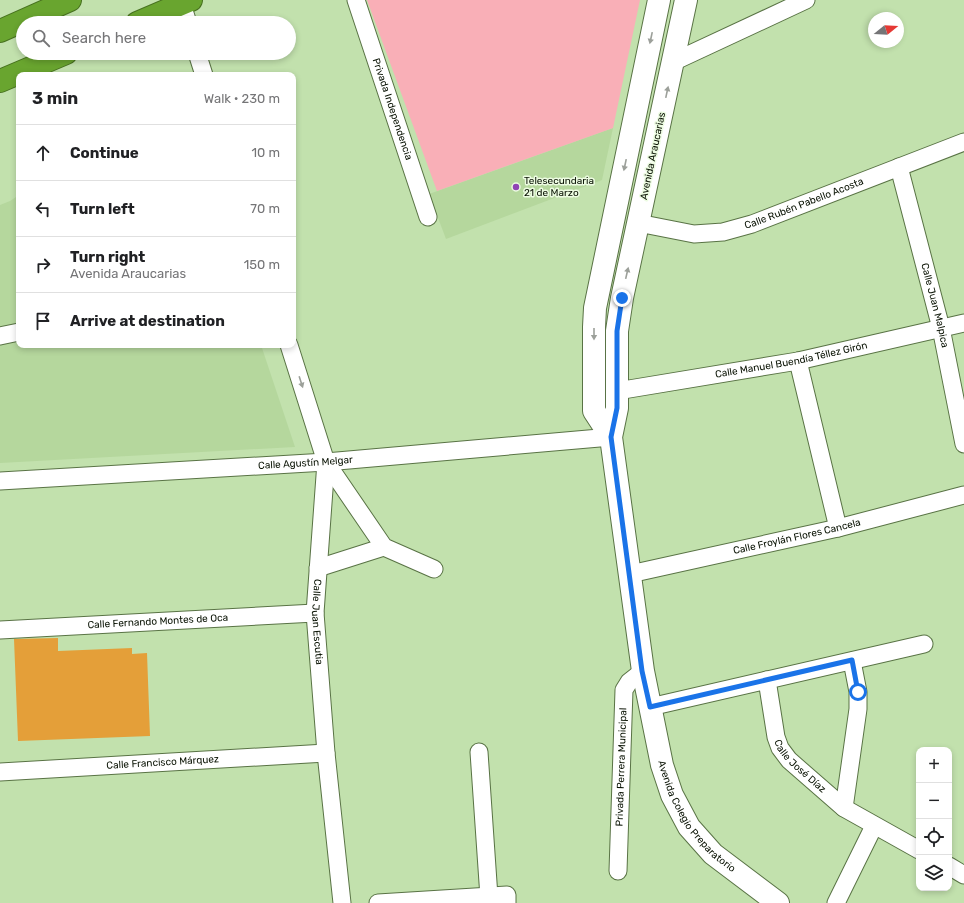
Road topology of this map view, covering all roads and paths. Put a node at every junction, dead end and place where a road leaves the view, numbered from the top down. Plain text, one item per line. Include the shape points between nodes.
1 (70, 0) edge
2 (356, 0) edge
3 (659, 0) edge
4 (686, 0) edge
5 (806, 0) edge
6 (187, 9) edge
7 (34, 16) edge
8 (162, 16) edge
9 (16, 24) edge
10 (0, 31) edge
11 (50, 60) edge
12 (200, 60) edge
13 (673, 62) junction
14 (21, 72) edge
15 (203, 72) edge
16 (16, 74) edge
17 (0, 81) edge
18 (964, 142) edge
19 (899, 167) junction
20 (428, 217) dead end
21 (638, 223) junction
22 (595, 308) junction
23 (619, 312) junction
24 (964, 323) edge
25 (941, 328) junction
26 (16, 333) edge
27 (0, 336) edge
28 (290, 348) edge
29 (798, 361) junction
30 (617, 391) junction
31 (611, 437) junction
32 (964, 444) edge
33 (326, 462) junction
34 (0, 481) edge
35 (964, 495) edge
36 (838, 528) junction
37 (384, 546) junction
38 (318, 568) junction
39 (434, 569) dead end
40 (630, 574) junction
41 (315, 613) junction
42 (0, 630) edge
43 (924, 644) dead end
44 (852, 660) junction
45 (642, 671) junction
46 (767, 680) junction
47 (650, 707) junction
48 (479, 752) dead end
49 (326, 753) junction
50 (0, 772) edge
51 (844, 808) junction
52 (874, 826) junction
53 (916, 848) edge
54 (618, 871) dead end
55 (489, 897) junction
56 (507, 899) edge
57 (342, 903) edge
58 (378, 903) edge
59 (778, 903) edge
60 (836, 903) edge

1 - 7 highway
2 - 20 street, Privada Independencia
3 -> 22 street, Avenida Araucarias
4 - 13 street, Avenida Araucarias
5 - 13 street
6 - 8 highway
9 - 10 highway
11 - 14 highway
12 - 15 street
21 -> 13 street, Avenida Araucarias
16 - 17 highway
18 - 19 street, Calle Rubén Pabello Acosta
19 - 21 street, Calle Rubén Pabello Acosta via 752,224 723,232 694,234
19 - 25 street, Calle Juan Malpica
23 -> 21 street, Avenida Araucarias
22 - 23 street
22 -> 31 street, Avenida Araucarias via 594,411
23 - 30 street, Avenida Araucarias
24 - 25 street, Calle Manuel Buendía Téllez Girón
25 - 29 street, Calle Manuel Buendía Téllez Girón
25 - 32 street, Calle Juan Malpica
26 - 27 street
28 -> 33 street, Calle Juan Escutia
29 - 30 street, Calle Manuel Buendía Téllez Girón
29 - 36 street
30 - 31 street, Avenida Araucarias via 617,408
31 - 33 street, Calle Agustín Melgar
31 - 40 street, Avenida Araucarias
33 - 34 street, Calle Agustín Melgar
33 - 37 street
33 - 38 street, Calle Juan Escutia
35 - 36 street, Calle Froylán Flores Cancela
36 - 40 street, Calle Froylán Flores Cancela
37 - 38 street
37 - 39 street
38 - 41 street, Calle Juan Escutia
40 - 45 street, Avenida Araucarias
41 - 42 street, Calle Fernando Montes de Oca
41 - 49 street, Calle Juan Escutia
43 - 44 street
44 - 46 street
44 - 51 street via 858,692 858,709
45 - 47 street, Avenida Araucarias
45 - 54 street, Privada Perrera Municipal via 624,690
46 - 47 street
46 - 51 street, Calle José Díaz via 780,748 789,760
47 - 59 street, Avenida Colegio Preparatorio via 662,765 672,795 689,827 713,854
48 - 55 street
49 - 50 street, Calle Francisco Márquez
49 - 57 street, Calle Juan Escutia
51 - 52 street, Calle José Díaz
52 - 53 street, Calle José Díaz
52 - 60 street
55 - 56 street
55 - 58 street

